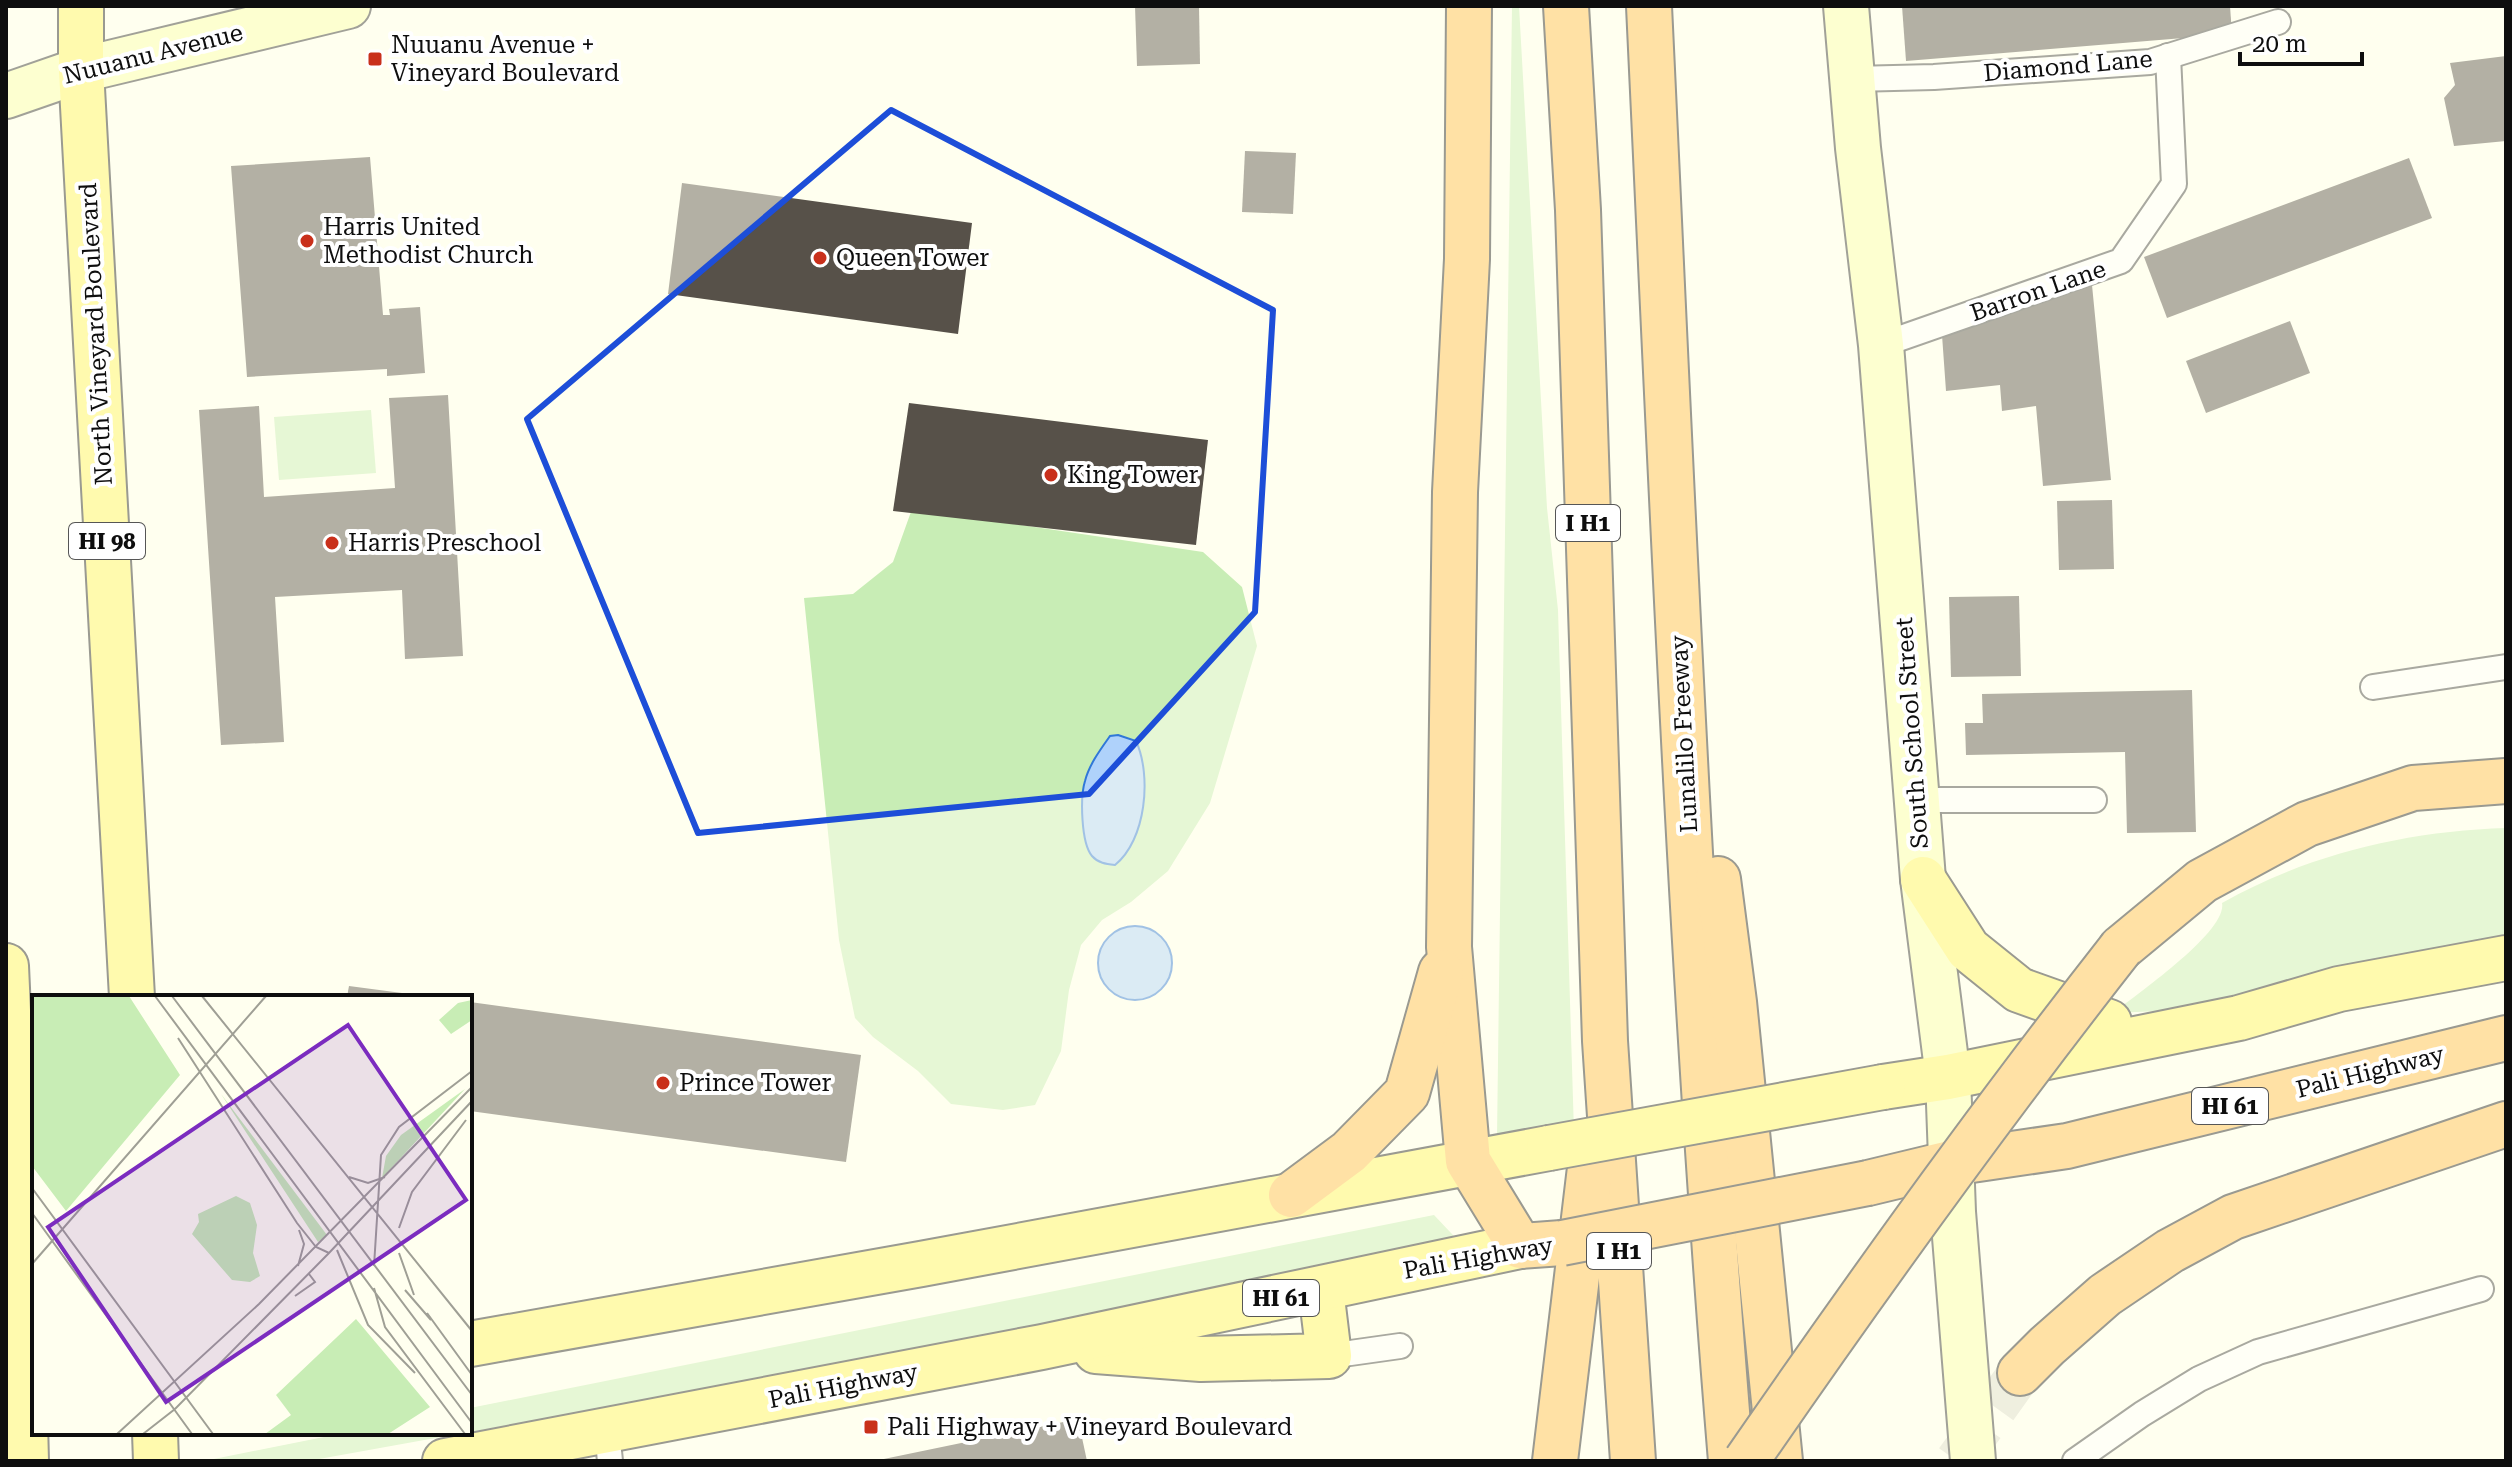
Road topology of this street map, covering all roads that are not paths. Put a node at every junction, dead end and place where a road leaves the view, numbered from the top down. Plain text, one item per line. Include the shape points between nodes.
1 (81, 6) edge
2 (348, 6) edge
3 (1469, 6) edge
4 (1566, 6) edge
5 (1649, 6) edge
6 (1846, 6) edge
7 (2278, 22) dead end
8 (2168, 56) junction
9 (81, 70) junction
10 (1853, 79) junction
11 (6, 96) edge
12 (1881, 345) junction
13 (1674, 542) junction
14 (2506, 667) edge
15 (2373, 687) dead end
16 (2506, 781) edge
17 (1917, 800) junction
18 (2094, 800) dead end
19 (1923, 879) junction
20 (1449, 947) junction
21 (2506, 958) edge
22 (6, 966) edge
23 (132, 995) edge
24 (2239, 1018) junction
25 (2506, 1038) edge
26 (1605, 1041) junction
27 (1948, 1077) junction
28 (2506, 1124) edge
29 (1468, 1161) junction
30 (1951, 1163) junction
31 (1291, 1195) junction
32 (1541, 1244) junction
33 (2481, 1289) dead end
34 (1321, 1290) junction
35 (472, 1344) edge
36 (1400, 1346) dead end
37 (1042, 1347) junction
38 (1329, 1356) junction
39 (2020, 1373) tunnel mouth
40 (22, 1408) edge
41 (155, 1435) edge
42 (608, 1446) edge
43 (26, 1461) edge
44 (156, 1461) edge
45 (445, 1461) edge
46 (1555, 1461) edge
47 (1633, 1461) edge
48 (1731, 1461) edge
49 (1746, 1461) edge
50 (1780, 1461) edge
51 (1973, 1461) edge
52 (2075, 1461) edge

1 - 9 main road, North Vineyard Boulevard / HI 98
2 - 9 main road, Nuuanu Avenue
3 - 20 highway
4 - 26 highway, I H1 via 1579,226
5 - 13 highway, Lunalilo Freeway
6 - 10 main road, South School Street
7 - 8 lane, Diamond Lane
8 - 10 lane, Diamond Lane via 2150,62
8 - 12 lane, Barron Lane via 2174,184 2121,261
9 - 11 main road, Nuuanu Avenue
9 - 23 main road, North Vineyard Boulevard / HI 98
10 - 12 main road, South School Street
12 - 17 main road, South School Street
13 - 48 highway, Lunalilo Freeway
13 - 50 highway via 1734,1002
14 - 15 lane
16 - 49 highway, bridge via 2413,788 2307,824 2202,881 2121,948 2040,1051
17 - 18 lane
17 - 19 main road, South School Street
19 - 24 main road via 1968,949 2035,998 2105,1022
19 - 27 main road, South School Street
20 - 29 highway
20 - 31 highway via 1407,1093 1349,1152
21 - 24 main road via 2339,989
22 - 40 main road
24 - 27 main road
25 - 30 highway, Pali Highway / HI 61 via 2067,1146
26 - 46 highway
26 - 47 highway, I H1
27 - 29 main road, bridge
27 - 30 main road, South School Street
28 - 39 highway via 2233,1217 2105,1295
29 - 31 main road
29 - 32 highway
30 - 32 highway, Pali Highway / HI 61, bridge
30 - 51 main road, South School Street
31 - 35 main road
32 - 34 main road, Pali Highway / HI 61
33 - 52 lane via 2258,1352 2199,1379
34 - 37 main road, Pali Highway / HI 61
34 - 38 main road
36 - 38 lane
37 - 38 main road via 1201,1359
37 - 42 main road, Pali Highway / HI 61
40 - 43 main road
41 - 44 main road
42 - 45 main road, Pali Highway / HI 61

